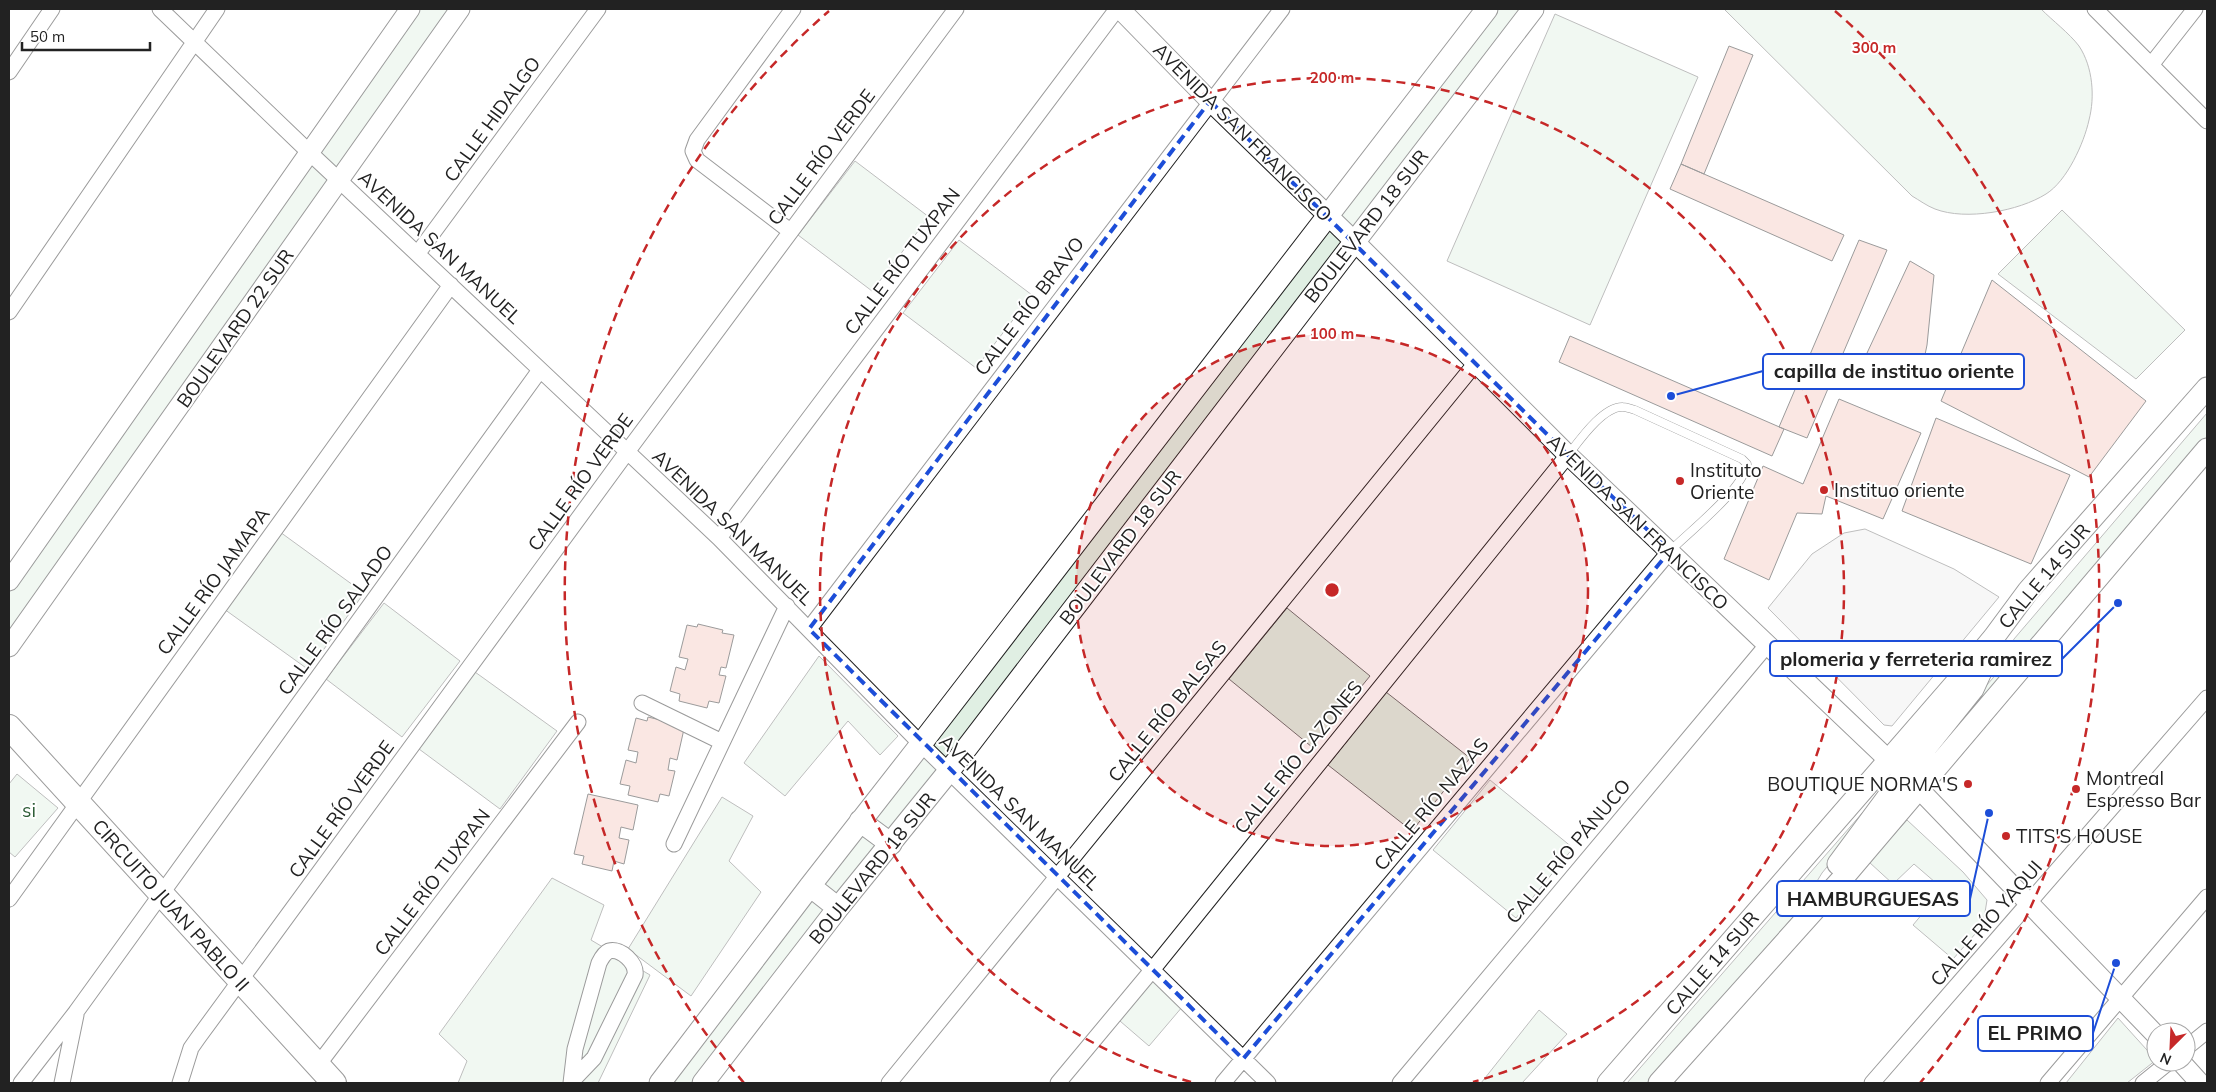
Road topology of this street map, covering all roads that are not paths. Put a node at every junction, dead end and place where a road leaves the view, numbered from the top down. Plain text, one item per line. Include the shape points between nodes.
1 (52, 9) edge
2 (160, 9) edge
3 (217, 9) edge
4 (410, 9) edge
5 (460, 9) edge
6 (598, 9) edge
7 (793, 9) edge
8 (956, 9) edge
9 (1119, 9) edge
10 (1282, 9) edge
11 (1487, 9) edge
12 (1533, 9) edge
13 (2094, 9) edge
14 (2195, 9) edge
15 (194, 41) junction
16 (2151, 65) junction
17 (9, 72) edge
18 (1210, 101) junction
19 (2207, 121) edge
20 (310, 153) junction
21 (340, 180) junction
22 (1328, 215) junction
23 (790, 231) junction
24 (1354, 241) junction
25 (418, 253) junction
26 (450, 285) junction
27 (9, 312) edge
28 (1475, 364) junction
29 (540, 370) junction
30 (2207, 388) edge
31 (2207, 449) edge
32 (627, 452) junction
33 (1568, 455) junction
34 (719, 538) junction
35 (1670, 551) junction
36 (9, 581) edge
37 (787, 606) junction
38 (809, 629) junction
39 (1994, 637) junction
40 (1767, 645) junction
41 (9, 646) edge
42 (2207, 698) edge
43 (642, 703) dead end
44 (578, 722) dead end
45 (9, 727) edge
46 (722, 742) junction
47 (922, 744) junction
48 (1888, 760) junction
49 (950, 771) junction
50 (1911, 782) junction
51 (78, 803) junction
52 (860, 821) junction
53 (674, 844) dead end
54 (891, 844) junction
55 (1058, 876) junction
56 (810, 886) junction
57 (161, 893) junction
58 (2207, 897) edge
59 (9, 899) edge
60 (2030, 903) junction
61 (838, 908) junction
62 (1153, 969) junction
63 (745, 973) junction
64 (239, 981) junction
65 (772, 995) junction
66 (2120, 997) junction
67 (76, 1012) junction
68 (2146, 1024) edge
69 (2207, 1031) edge
70 (2196, 1040) edge
71 (1243, 1059) junction
72 (318, 1065) junction
73 (2157, 1072) edge
74 (2190, 1072) edge
75 (571, 1082) edge
76 (21, 1083) edge
77 (62, 1083) edge
78 (176, 1083) edge
79 (180, 1083) edge
80 (334, 1083) edge
81 (660, 1083) edge
82 (703, 1083) edge
83 (889, 1083) edge
84 (1058, 1083) edge
85 (1223, 1083) edge
86 (1268, 1083) edge
87 (1400, 1083) edge
88 (1608, 1083) edge
89 (1659, 1083) edge
90 (1872, 1083) edge
91 (2048, 1083) edge
92 (2143, 1083) edge
93 (2200, 1083) edge

1 - 17 street
2 - 15 street, AVENIDA SAN MANUEL
3 - 15 street
4 - 20 street, BOULEVARD 22 SUR
5 - 21 street, BOULEVARD 22 SUR
6 - 25 street, CALLE HIDALGO
7 - 23 street via 697,140 693,151 697,160
8 - 23 street, CALLE RÍO VERDE
9 - 18 street, AVENIDA SAN FRANCISCO
9 - 34 street, CALLE RÍO TUXPAN
10 - 18 street, CALLE RÍO BRAVO
11 - 22 main road, BOULEVARD 18 SUR
12 - 24 main road, BOULEVARD 18 SUR
13 - 16 street
14 - 16 street
15 - 20 street, AVENIDA SAN MANUEL
15 - 27 street
16 - 19 street
18 - 22 street, AVENIDA SAN FRANCISCO
18 - 38 street, CALLE RÍO BRAVO
20 - 21 street, AVENIDA SAN MANUEL
20 - 36 street, BOULEVARD 22 SUR
21 - 25 street, AVENIDA SAN MANUEL
21 - 41 street, BOULEVARD 22 SUR
22 - 24 street, AVENIDA SAN FRANCISCO
22 - 47 main road, BOULEVARD 18 SUR
23 - 32 street, CALLE RÍO VERDE
24 - 28 street, AVENIDA SAN FRANCISCO
24 - 49 main road, BOULEVARD 18 SUR
25 - 26 street, AVENIDA SAN MANUEL
26 - 29 street, AVENIDA SAN MANUEL
26 - 51 street, CALLE RÍO JAMAPA
28 - 33 street, AVENIDA SAN FRANCISCO
28 - 55 street, CALLE RÍO BALSAS
29 - 32 street, AVENIDA SAN MANUEL
29 - 57 street, CALLE RÍO SALADO
30 - 39 main road, CALLE 14 SUR via 2028,591
31 - 50 main road, CALLE 14 SUR
32 - 34 street, AVENIDA SAN MANUEL
32 - 64 street, CALLE RÍO VERDE
33 - 35 street, AVENIDA SAN FRANCISCO
33 - 35 lane via 1606,413 1622,406 1742,459 1747,464 1745,474 1719,506
33 - 62 street, CALLE RÍO CAZONES
34 - 37 street, AVENIDA SAN MANUEL
35 - 40 street, AVENIDA SAN FRANCISCO
35 - 71 street, CALLE RÍO NAZAS
37 - 38 street, AVENIDA SAN MANUEL
37 - 46 street
38 - 47 street, AVENIDA SAN MANUEL
39 - 48 main road, CALLE 14 SUR
39 - 50 main road via 1973,689
40 - 48 street, AVENIDA SAN FRANCISCO
40 - 87 street, CALLE RÍO PÁNUCO
42 - 60 street, CALLE RÍO YAQUI
43 - 46 street
44 - 72 street, CALLE RÍO TUXPAN
45 - 51 main road, CIRCUITO JUAN PABLO II
46 - 53 street
47 - 49 street, AVENIDA SAN MANUEL
47 - 52 main road, BOULEVARD 18 SUR
48 - 50 street, AVENIDA SAN FRANCISCO
48 - 88 main road, CALLE 14 SUR
49 - 54 main road, BOULEVARD 18 SUR
49 - 55 street, AVENIDA SAN MANUEL
50 - 60 street, AVENIDA SAN FRANCISCO
50 - 89 main road, CALLE 14 SUR via 1842,879
51 - 57 main road, CIRCUITO JUAN PABLO II
51 - 59 street, CALLE RÍO JAMAPA
52 - 54 main road
52 - 56 main road, BOULEVARD 18 SUR
54 - 61 main road, BOULEVARD 18 SUR
55 - 62 street, AVENIDA SAN MANUEL
55 - 83 street, CALLE RÍO BALSAS
56 - 61 main road
56 - 63 main road, BOULEVARD 18 SUR
57 - 64 main road, CIRCUITO JUAN PABLO II
57 - 67 street, CALLE RÍO SALADO
58 - 66 street
60 - 66 street, AVENIDA SAN FRANCISCO
60 - 90 street, CALLE RÍO YAQUI
61 - 65 main road, BOULEVARD 18 SUR
62 - 71 street, AVENIDA SAN MANUEL
62 - 84 street, CALLE RÍO CAZONES
63 - 65 main road
63 - 81 main road, BOULEVARD 18 SUR
64 - 72 main road, CIRCUITO JUAN PABLO II
64 - 79 street, CALLE RÍO VERDE via 191,1048
65 - 82 main road, BOULEVARD 18 SUR
66 - 68 street, AVENIDA SAN FRANCISCO
66 - 91 street
67 - 76 street
67 - 77 street
69 - 70 street
71 - 85 street, CALLE RÍO NAZAS
71 - 86 street, AVENIDA SAN MANUEL
72 - 80 main road, CIRCUITO JUAN PABLO II
73 - 92 street
74 - 93 street
75 - 75 street via 575,1049 599,963 609,951 614,952 631,959 635,975 594,1058
78 - 79 street

